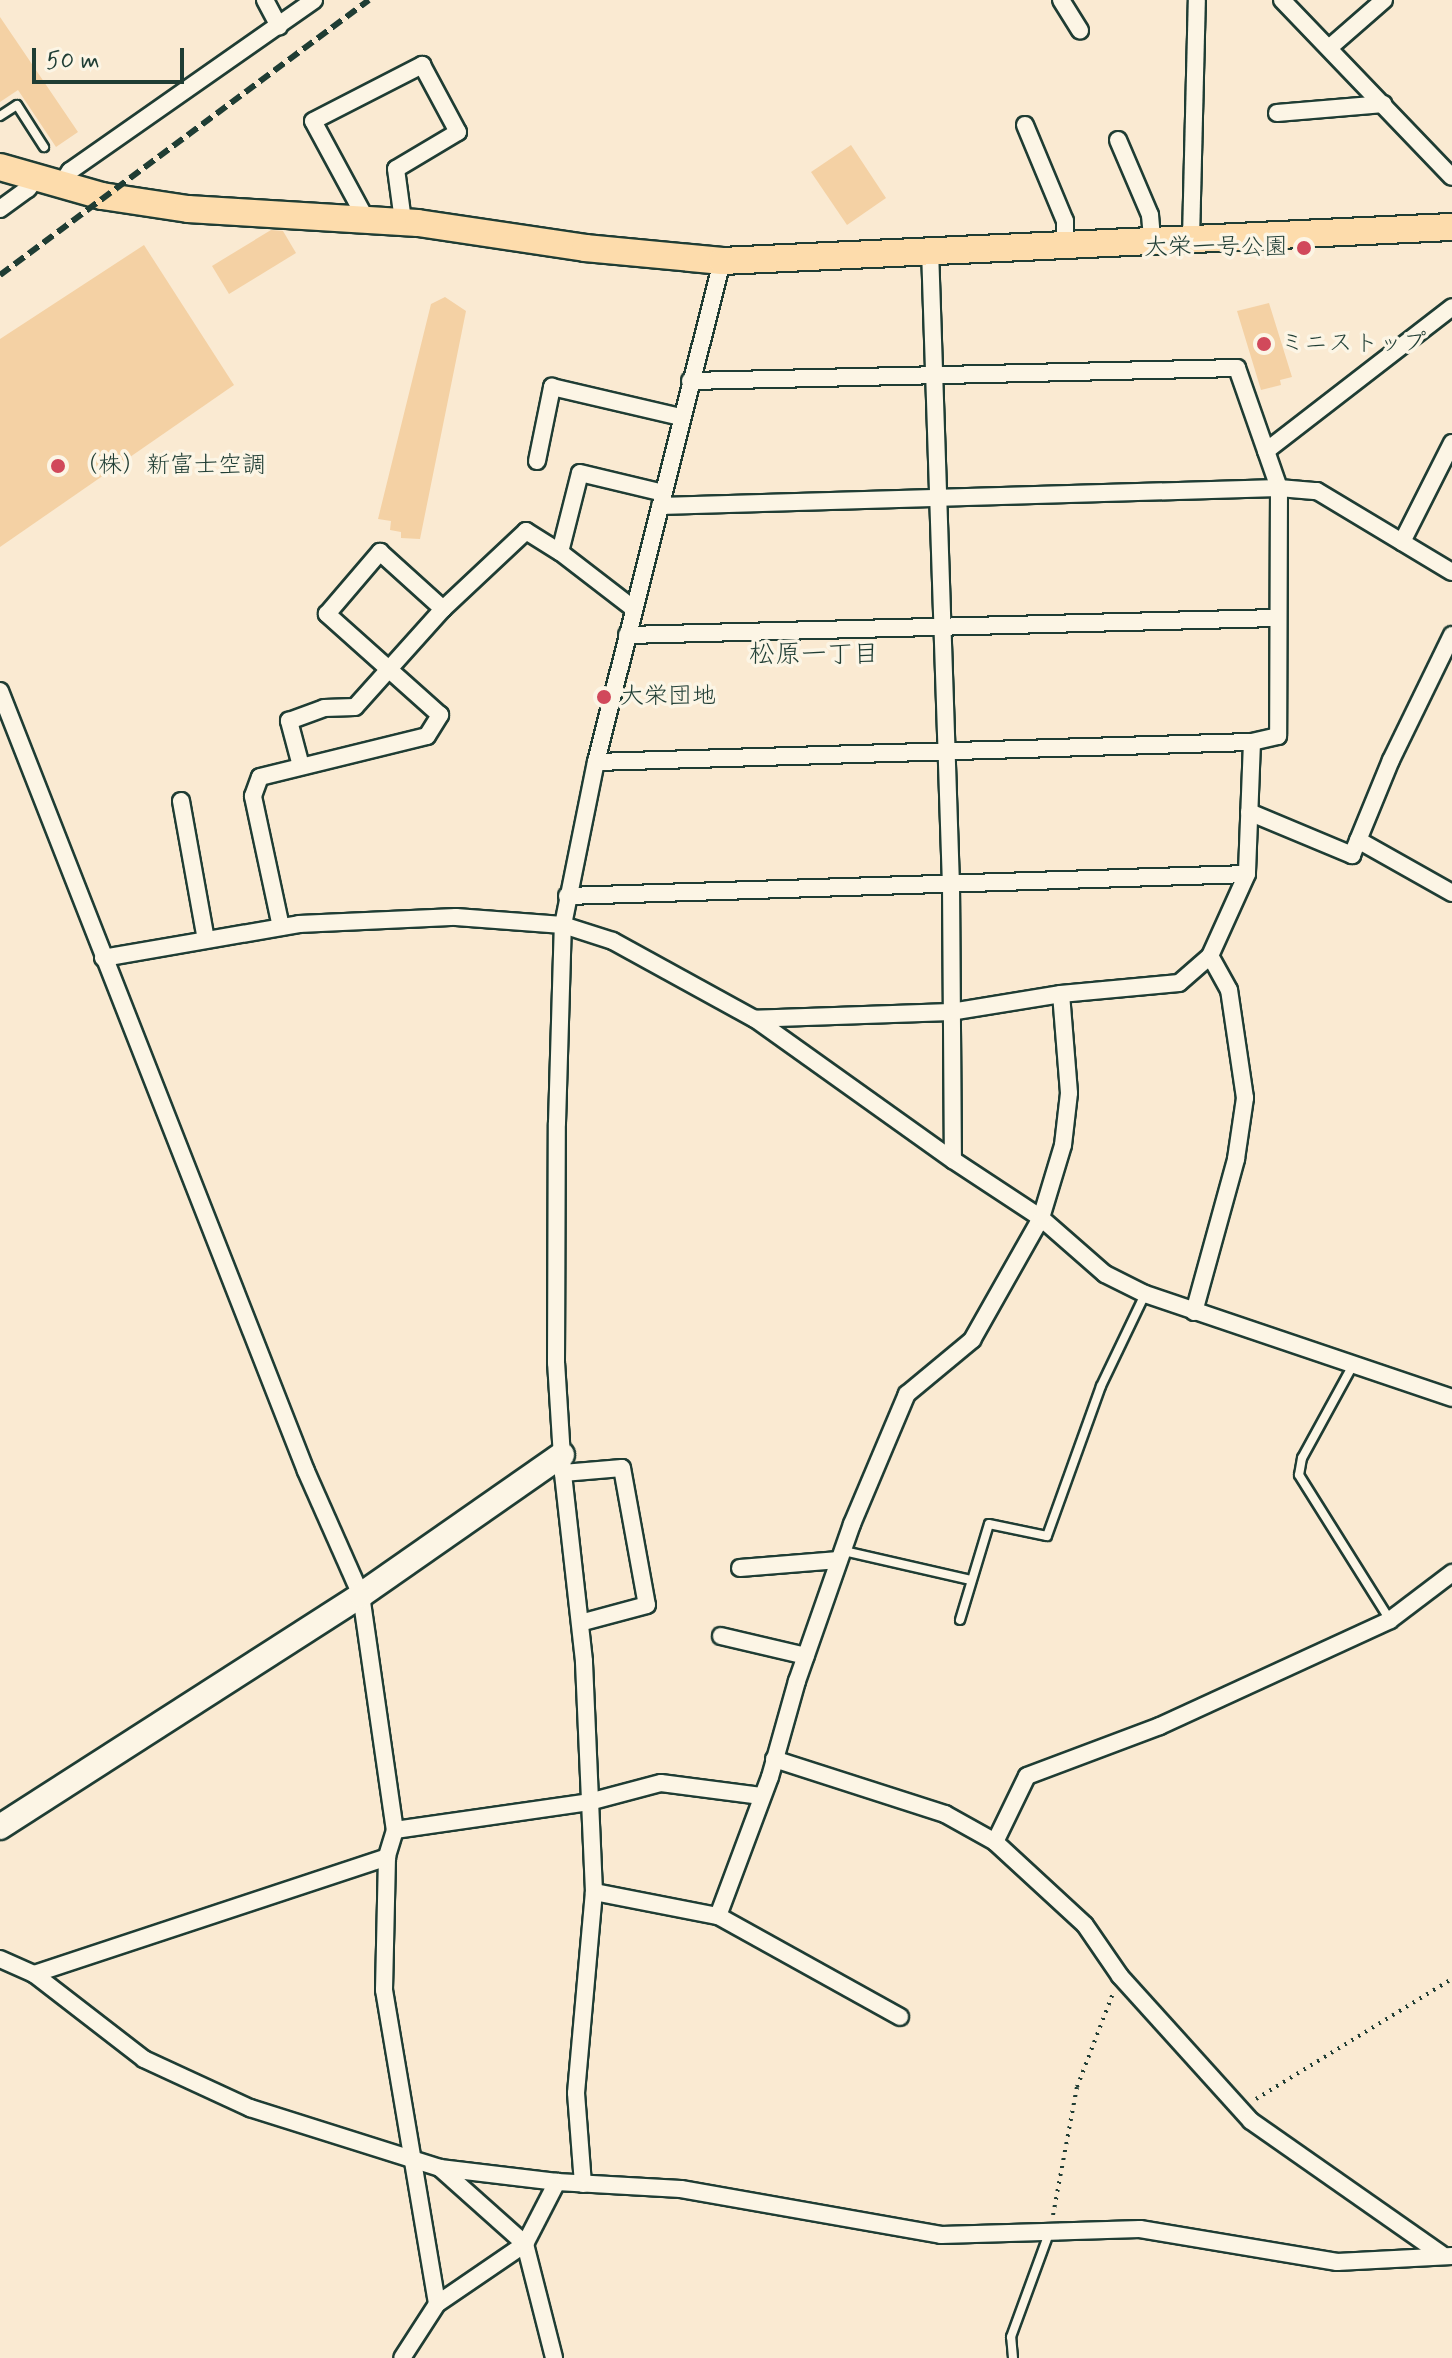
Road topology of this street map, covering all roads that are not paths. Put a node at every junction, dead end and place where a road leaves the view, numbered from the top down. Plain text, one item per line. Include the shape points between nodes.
1 (265, 0) edge
2 (314, 0) edge
3 (1061, 0) edge
4 (1197, 0) edge
5 (1282, 0) edge
6 (1384, 0) edge
7 (279, 26) junction
8 (1080, 30) dead end
9 (1329, 48) junction
10 (1384, 104) junction
11 (1277, 113) dead end
12 (0, 116) edge
13 (1025, 125) dead end
14 (1118, 140) dead end
15 (44, 147) dead end
16 (0, 167) edge
17 (1452, 177) edge
18 (49, 181) junction
19 (0, 209) edge
20 (366, 219) junction
21 (403, 221) junction
22 (1452, 227) edge
23 (1191, 239) junction
24 (1152, 240) junction
25 (1065, 243) junction
26 (930, 249) junction
27 (722, 261) junction
28 (1452, 307) edge
29 (934, 375) junction
30 (690, 381) junction
31 (681, 417) junction
32 (1452, 443) edge
33 (1266, 451) junction
34 (537, 461) dead end
35 (1279, 488) junction
36 (938, 499) junction
37 (661, 500) junction
38 (1402, 542) junction
39 (560, 552) junction
40 (1452, 572) edge
41 (443, 609) junction
42 (634, 609) junction
43 (1278, 618) junction
44 (942, 627) junction
45 (627, 635) junction
46 (1452, 635) edge
47 (388, 666) junction
48 (0, 691) edge
49 (1252, 742) junction
50 (946, 752) junction
51 (596, 762) junction
52 (301, 766) junction
53 (181, 801) dead end
54 (1249, 812) junction
55 (1358, 840) junction
56 (1247, 874) junction
57 (951, 884) junction
58 (1452, 893) edge
59 (567, 896) junction
60 (563, 925) junction
61 (281, 927) junction
62 (206, 940) junction
63 (1210, 956) junction
64 (103, 958) junction
65 (1061, 994) junction
66 (951, 1012) junction
67 (755, 1019) junction
68 (953, 1160) junction
69 (1041, 1218) junction
70 (1145, 1294) junction
71 (1194, 1312) junction
72 (1353, 1365) junction
73 (1452, 1398) edge
74 (562, 1464) junction
75 (841, 1555) junction
76 (740, 1568) dead end
77 (1452, 1573) edge
78 (971, 1580) junction
79 (361, 1595) junction
80 (960, 1620) dead end
81 (1390, 1620) junction
82 (580, 1623) junction
83 (721, 1636) dead end
84 (806, 1656) junction
85 (774, 1759) junction
86 (761, 1796) junction
87 (589, 1802) junction
88 (0, 1827) edge
89 (395, 1830) junction
90 (995, 1842) junction
91 (387, 1857) junction
92 (594, 1892) junction
93 (718, 1916) junction
94 (0, 1959) edge
95 (34, 1974) junction
96 (900, 2017) dead end
97 (416, 2162) junction
98 (440, 2168) junction
99 (557, 2182) junction
100 (583, 2184) junction
101 (1049, 2233) junction
102 (525, 2244) junction
103 (1447, 2255) edge
104 (437, 2304) junction
105 (402, 2358) edge
106 (554, 2358) edge
107 (1013, 2358) edge

1 - 7 street
2 - 7 street
3 - 8 street
4 - 23 street
5 - 9 street
6 - 9 street
7 - 18 street
9 - 10 street
10 - 11 street
10 - 17 street
12 - 15 lane via 17,105
13 - 25 street via 1065,221
14 - 24 street via 1150,215
16 - 18 main road
18 - 19 street
18 - 20 main road via 102,196 188,209
20 - 21 main road
20 - 21 street via 313,121 422,65 458,132 396,169
21 - 27 main road via 585,248
22 - 23 main road
23 - 24 main road
24 - 25 main road
25 - 26 main road
26 - 27 main road
26 - 29 street
27 - 30 street
28 - 33 street
29 - 30 street
29 - 33 street via 1237,368
29 - 36 street
30 - 31 street
31 - 34 street via 552,387
31 - 37 street
32 - 38 street
33 - 35 street
35 - 36 street
35 - 38 street via 1317,491
35 - 43 street
36 - 37 street
36 - 44 street
37 - 39 street via 580,473
37 - 42 street
38 - 40 street
39 - 41 street via 526,531
39 - 42 street
41 - 47 street
41 - 47 street via 380,552 327,614
42 - 45 street
43 - 44 street
43 - 49 street via 1278,736
44 - 45 street
44 - 50 street
45 - 51 street
46 - 55 street
47 - 52 street via 355,707 324,708 289,721
47 - 52 street via 440,715 427,736
48 - 64 street
49 - 50 street
49 - 54 street
50 - 51 street
50 - 57 street
51 - 59 street
52 - 61 street via 260,777 253,796
53 - 62 street
54 - 55 street via 1352,855
54 - 56 street
55 - 58 street
56 - 57 street
56 - 63 street
57 - 59 street
57 - 66 street
59 - 60 street
60 - 61 street via 456,917
60 - 67 street via 613,941
60 - 74 street via 556,1363
61 - 62 street
62 - 64 street
63 - 65 street via 1179,983
63 - 71 street via 1229,990 1245,1098 1236,1159
64 - 79 street via 306,1471
65 - 66 street
65 - 69 street via 1069,1093 1063,1145
66 - 67 street
66 - 68 street
67 - 68 street
68 - 69 street
69 - 70 street via 1105,1274
69 - 75 street via 972,1340 907,1394
70 - 71 street
70 - 78 lane via 1101,1386 1047,1536 989,1524
71 - 72 street
72 - 73 street
72 - 81 lane via 1302,1458 1299,1475
74 - 79 street
74 - 82 street
74 - 82 street via 622,1468 647,1605
75 - 76 street
75 - 78 lane
75 - 84 street
77 - 81 street
78 - 80 lane
79 - 88 street
79 - 89 street
81 - 90 street via 1160,1726 1027,1776
82 - 87 street
83 - 84 street
84 - 85 street
85 - 86 street
85 - 90 street via 945,1814
86 - 87 street via 661,1783
86 - 93 street
87 - 89 street
87 - 92 street
89 - 91 street
90 - 103 street via 1085,1925 1120,1976 1251,2121
91 - 95 street
91 - 97 street via 384,1990
92 - 93 street
92 - 100 street via 576,2093
93 - 96 street
94 - 95 street
95 - 97 street via 144,2059 250,2108
97 - 98 street
97 - 104 street
98 - 99 street
98 - 102 street
99 - 100 street
99 - 102 street
100 - 101 street via 681,2189 941,2235
101 - 103 street via 1140,2229 1337,2262
101 - 107 lane via 1011,2337
102 - 104 street
102 - 106 street
104 - 105 street

